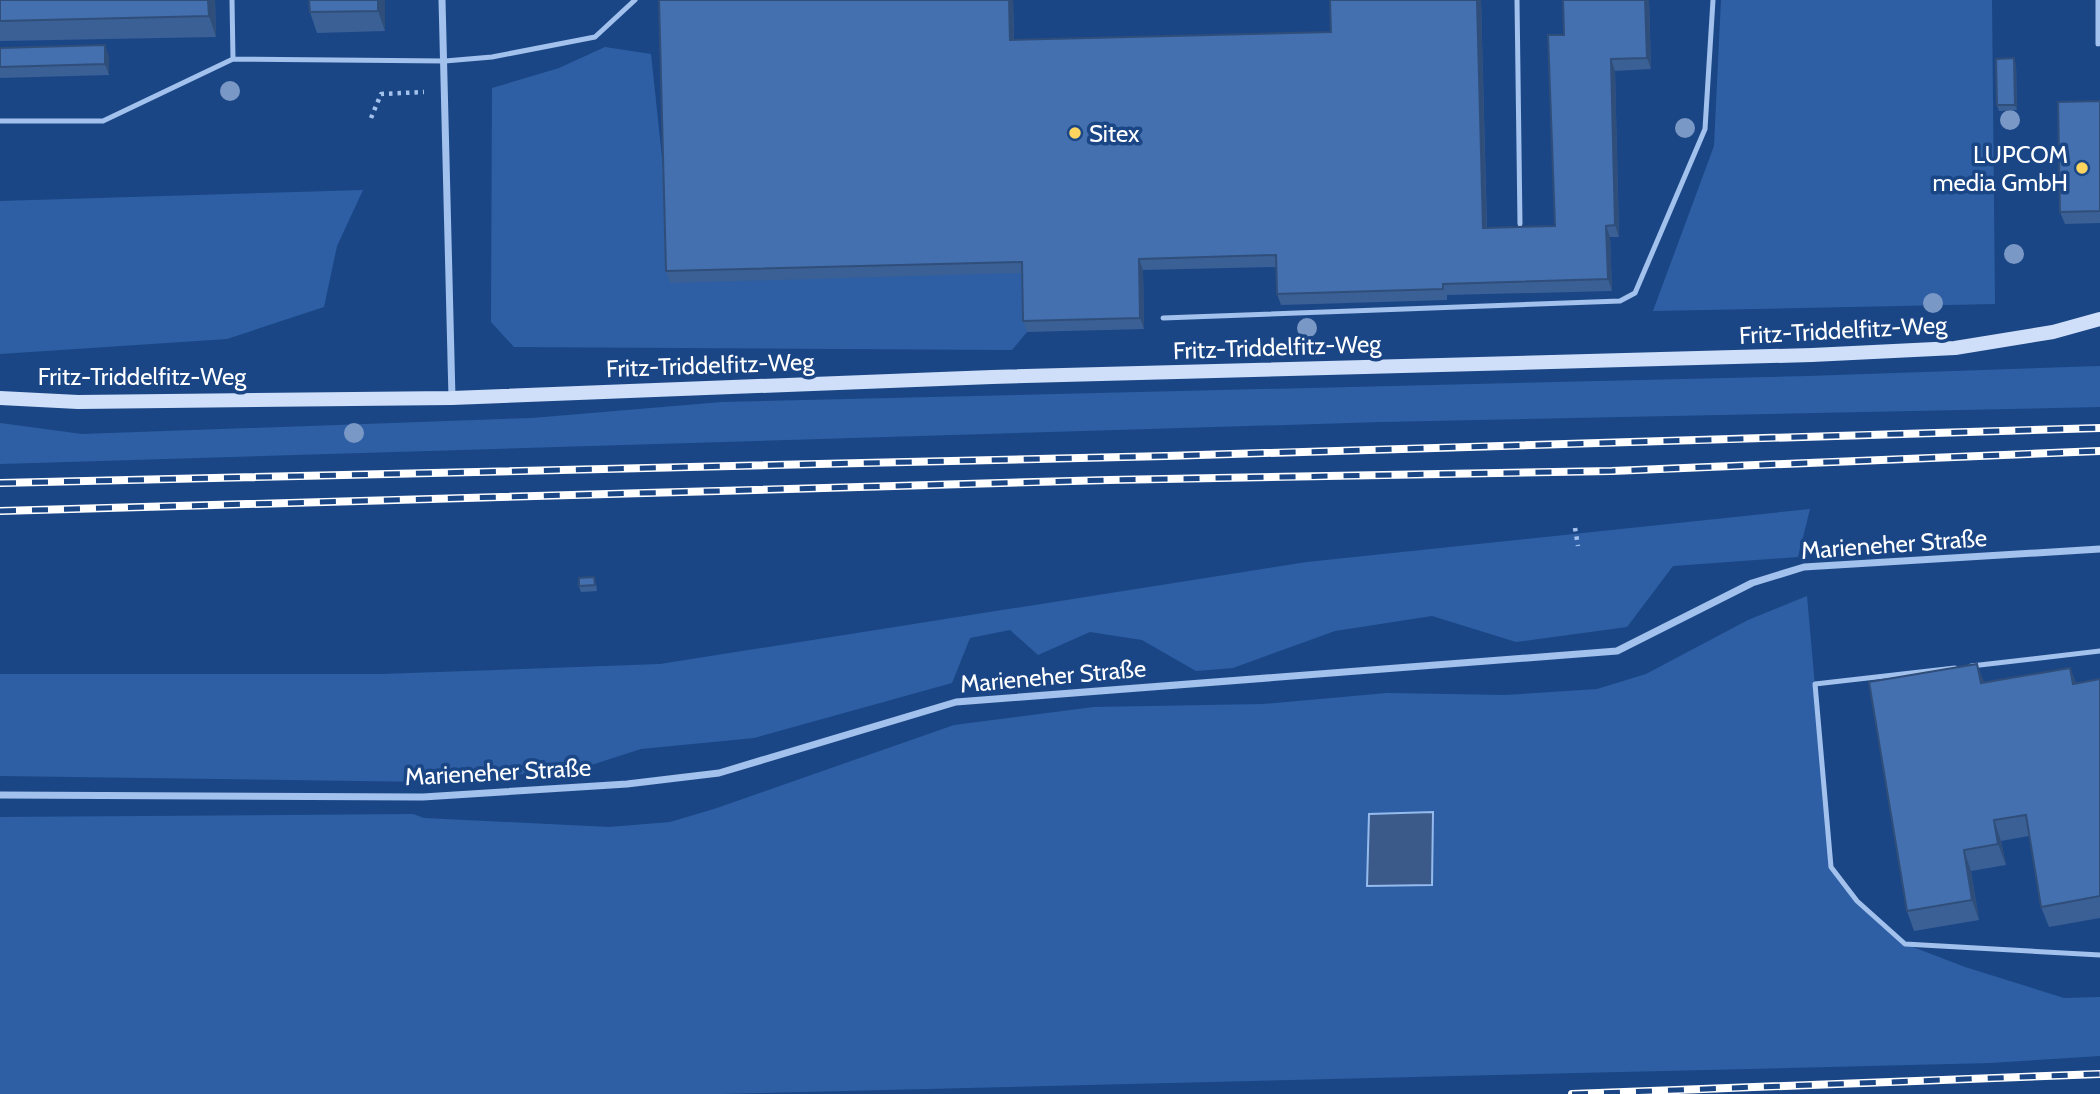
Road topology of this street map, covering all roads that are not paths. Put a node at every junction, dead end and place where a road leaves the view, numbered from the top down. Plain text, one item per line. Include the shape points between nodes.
1 (232, 0) edge
2 (442, 0) edge
3 (635, 0) edge
4 (1517, 0) edge
5 (1713, 0) edge
6 (2098, 0) edge
7 (2098, 44) dead end
8 (233, 59) junction
9 (445, 61) junction
10 (0, 121) edge
11 (1520, 224) edge
12 (1163, 318) dead end
13 (2100, 319) edge
14 (0, 398) edge
15 (452, 398) junction
16 (2100, 549) edge
17 (2100, 651) edge
18 (0, 795) edge
19 (2100, 955) edge

1 - 8 lane
2 - 9 street
3 - 9 lane via 595,37
4 - 11 lane
5 - 12 lane via 1705,129 1635,293 1620,301
6 - 7 lane
8 - 9 lane
8 - 10 lane via 103,121
9 - 15 street
13 - 15 street, Fritz-Triddelfitz-Weg via 2053,332 1955,348 1812,355
14 - 15 street, Fritz-Triddelfitz-Weg via 78,402
16 - 18 street, Marieneher Straße via 1804,567 1752,583 1617,651 956,702 719,773 626,784 423,797
17 - 19 lane via 1815,684 1831,867 1857,901 1905,944

